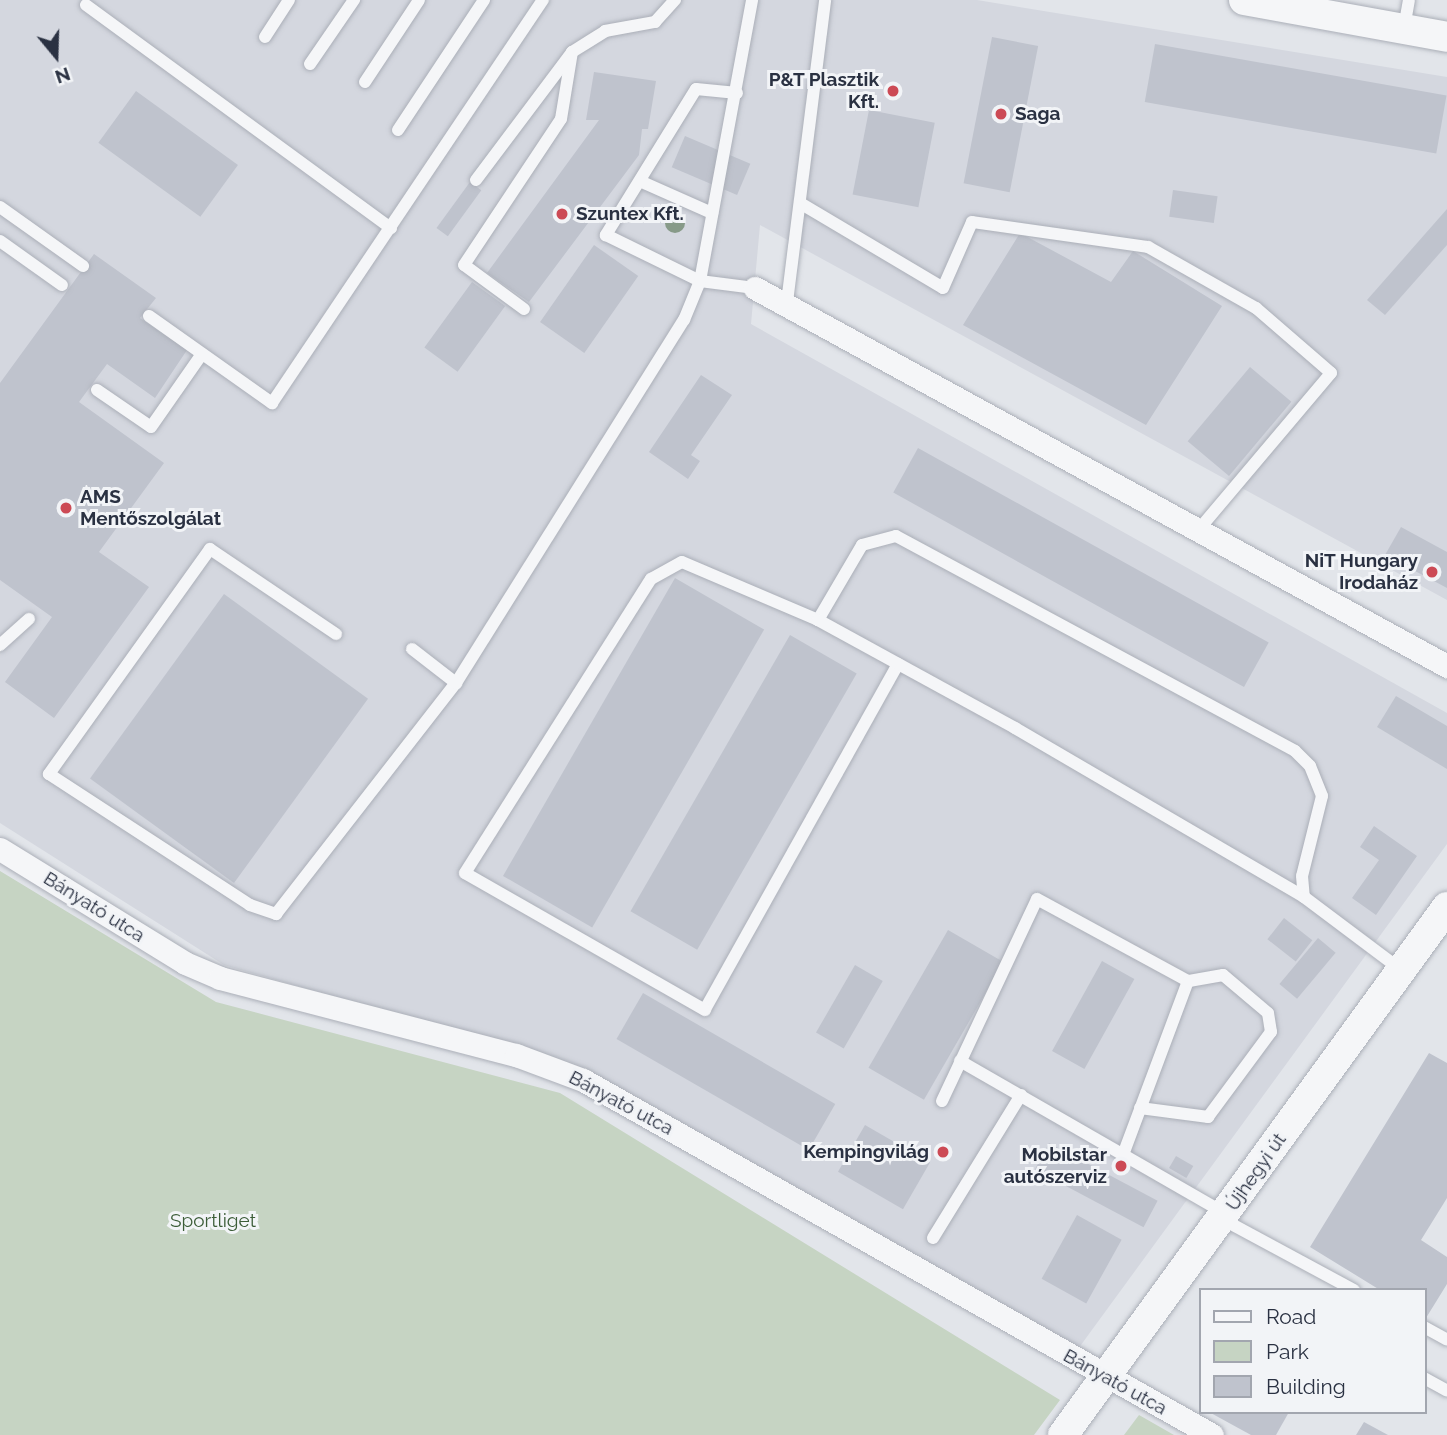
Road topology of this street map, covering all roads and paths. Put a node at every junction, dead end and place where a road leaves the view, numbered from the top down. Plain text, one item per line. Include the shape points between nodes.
1 (289, 0) edge
2 (354, 0) edge
3 (419, 0) edge
4 (484, 0) edge
5 (543, 0) edge
6 (675, 0) edge
7 (752, 0) edge
8 (825, 0) edge
9 (1244, 0) edge
10 (86, 5) dead end
11 (1406, 14) edge
12 (265, 37) dead end
13 (1447, 37) edge
14 (572, 52) junction
15 (310, 64) dead end
16 (365, 82) dead end
17 (737, 93) junction
18 (398, 130) dead end
19 (475, 180) dead end
20 (642, 182) junction
21 (800, 203) junction
22 (0, 207) edge
23 (712, 213) junction
24 (391, 228) junction
25 (0, 241) edge
26 (83, 266) dead end
27 (700, 281) junction
28 (62, 285) dead end
29 (755, 288) joint
30 (787, 302) junction
31 (524, 309) dead end
32 (149, 316) dead end
33 (202, 354) junction
34 (97, 390) dead end
35 (1199, 529) junction
36 (29, 619) dead end
37 (818, 620) junction
38 (336, 634) dead end
39 (0, 645) edge
40 (412, 649) dead end
41 (898, 664) junction
42 (1447, 666) edge
43 (456, 683) junction
44 (0, 849) edge
45 (1304, 897) junction
46 (1447, 907) edge
47 (1401, 969) junction
48 (1188, 981) junction
49 (960, 1061) junction
50 (1021, 1095) junction
51 (942, 1101) dead end
52 (1140, 1108) junction
53 (1124, 1152) junction
54 (1224, 1217) junction
55 (933, 1238) dead end
56 (1350, 1288) edge
57 (1426, 1328) edge
58 (1447, 1340) edge
59 (1105, 1378) junction
60 (1426, 1379) edge
61 (1447, 1391) edge
62 (1063, 1435) edge
63 (1212, 1435) edge

1 - 12 lane
2 - 15 lane
3 - 16 lane
4 - 18 lane
5 - 24 lane
6 - 14 lane via 655,22 605,31
7 - 17 lane
8 - 21 lane
9 - 11 street
10 - 24 lane
11 - 13 street
14 - 19 lane
14 - 31 lane via 561,119 464,265
17 - 20 lane via 696,89
17 - 23 lane
20 - 23 lane
20 - 27 lane via 607,235
21 - 30 lane
21 - 35 lane via 943,288 972,222 1148,247 1256,308 1331,373
22 - 26 lane
23 - 27 lane
24 - 33 lane via 272,403
25 - 28 lane
27 - 29 lane
27 - 43 lane via 684,320
29 - 30 street
30 - 35 street
32 - 33 lane
33 - 34 lane via 151,427
35 - 42 street
36 - 39 lane
37 - 41 lane
37 - 41 lane via 692,564 661,570 465,873 705,1010
37 - 45 lane via 862,545 896,536 1295,751 1310,766 1322,796 1302,876
38 - 43 lane via 210,549 50,774 250,905 276,914
40 - 43 lane
41 - 45 lane
44 - 59 street, Bányató utca via 185,963 220,978 516,1055 583,1080 817,1209
45 - 47 lane
46 - 47 street, Újhegyi út
47 - 54 street, Újhegyi út
48 - 49 lane via 1037,899
48 - 52 lane
48 - 52 lane via 1223,975 1268,1013 1271,1032 1208,1117
49 - 50 lane
49 - 51 lane
50 - 53 lane
50 - 55 lane
52 - 53 lane
53 - 54 lane
54 - 56 lane
54 - 59 street, Újhegyi út
57 - 58 lane
59 - 62 street, Újhegyi út
59 - 63 street, Bányató utca
60 - 61 lane

